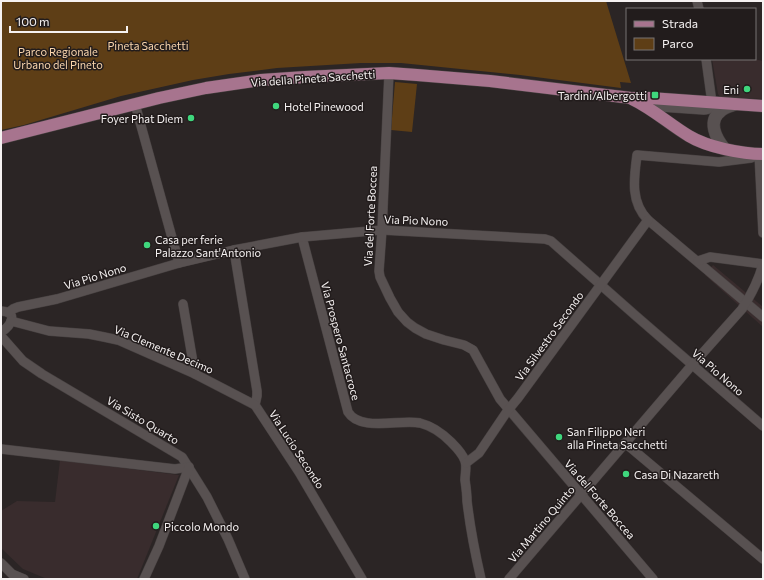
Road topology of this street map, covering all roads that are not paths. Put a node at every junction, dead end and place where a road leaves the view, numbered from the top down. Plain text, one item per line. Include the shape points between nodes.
1 (706, 60) edge
2 (389, 73) junction
3 (631, 98) junction
4 (712, 103) junction
5 (135, 104) junction
6 (736, 104) junction
7 (646, 106) junction
8 (763, 106) edge
9 (1, 138) edge
10 (724, 148) junction
11 (761, 154) edge
12 (648, 220) junction
13 (382, 230) junction
14 (763, 233) edge
15 (302, 237) junction
16 (234, 250) junction
17 (698, 261) junction
18 (179, 263) junction
19 (763, 264) edge
20 (601, 285) junction
21 (746, 302) junction
22 (183, 304) dead end
23 (7, 315) edge
24 (763, 317) edge
25 (1, 332) edge
26 (1, 336) edge
27 (692, 364) junction
28 (195, 374) junction
29 (254, 405) junction
30 (508, 410) junction
31 (763, 426) edge
32 (625, 443) junction
33 (1, 449) edge
34 (466, 463) junction
35 (189, 467) junction
36 (581, 494) junction
37 (763, 559) edge
38 (1, 563) edge
39 (24, 579) edge
40 (144, 579) edge
41 (245, 579) edge
42 (362, 579) edge
43 (481, 579) edge
44 (509, 579) edge
45 (653, 579) edge

1 - 4 street
2 - 3 main road, Via della Pineta Sacchetti via 490,81
2 - 5 main road, Via della Pineta Sacchetti via 261,80 206,88
2 - 13 street, Via del Forte Boccea
3 - 4 main road
3 - 7 main road
4 - 6 main road
4 - 7 street via 706,110
5 - 9 main road, Via della Pineta Sacchetti
5 - 18 street
6 - 8 main road
6 - 10 street via 720,111 714,121 715,133
7 - 10 main road via 693,139
10 - 11 main road
11 - 12 street via 751,158 719,162 637,155 635,195
11 - 14 street
12 - 17 street
12 - 20 street, Via Silvestro Secondo
13 - 15 street, Via Pio Nono
13 - 20 street, Via Pio Nono via 545,239 551,241
13 - 30 street, Via del Forte Boccea via 380,277 398,312 406,322 426,334 473,350
15 - 16 street, Via Pio Nono
15 - 34 street, Via Prospero Santacroce via 350,415 369,423 414,423 427,426 447,437
16 - 18 street, Via Pio Nono
16 - 29 street, Via Lucio Secondo via 257,391
17 - 19 street via 710,257
17 - 21 street
18 - 23 street, Via Pio Nono via 56,300 22,306 13,309
19 - 21 street, Via Martino Quinto
20 - 27 street, Via Pio Nono
20 - 30 street, Via Silvestro Secondo
21 - 24 street
21 - 27 street, Via Martino Quinto
22 - 28 street
23 - 25 street via 6,329
23 - 28 street, Via Clemente Decimo via 50,331 112,338
26 - 35 street, Via Sisto Quarto via 24,361 42,374 182,457
27 - 31 street, Via Pio Nono
27 - 32 street, Via Martino Quinto
28 - 29 street, Via Clemente Decimo
29 - 42 street, Via Lucio Secondo via 299,472
30 - 34 street, Via Silvestro Secondo via 479,453
30 - 36 street, Via del Forte Boccea
32 - 36 street, Via Martino Quinto
32 - 37 street
33 - 35 street via 175,469
34 - 43 street via 469,516
35 - 40 street
35 - 41 street, Via Sisto Quarto via 207,497
36 - 44 street, Via Martino Quinto
36 - 45 street, Via del Forte Boccea
38 - 39 street via 12,574

